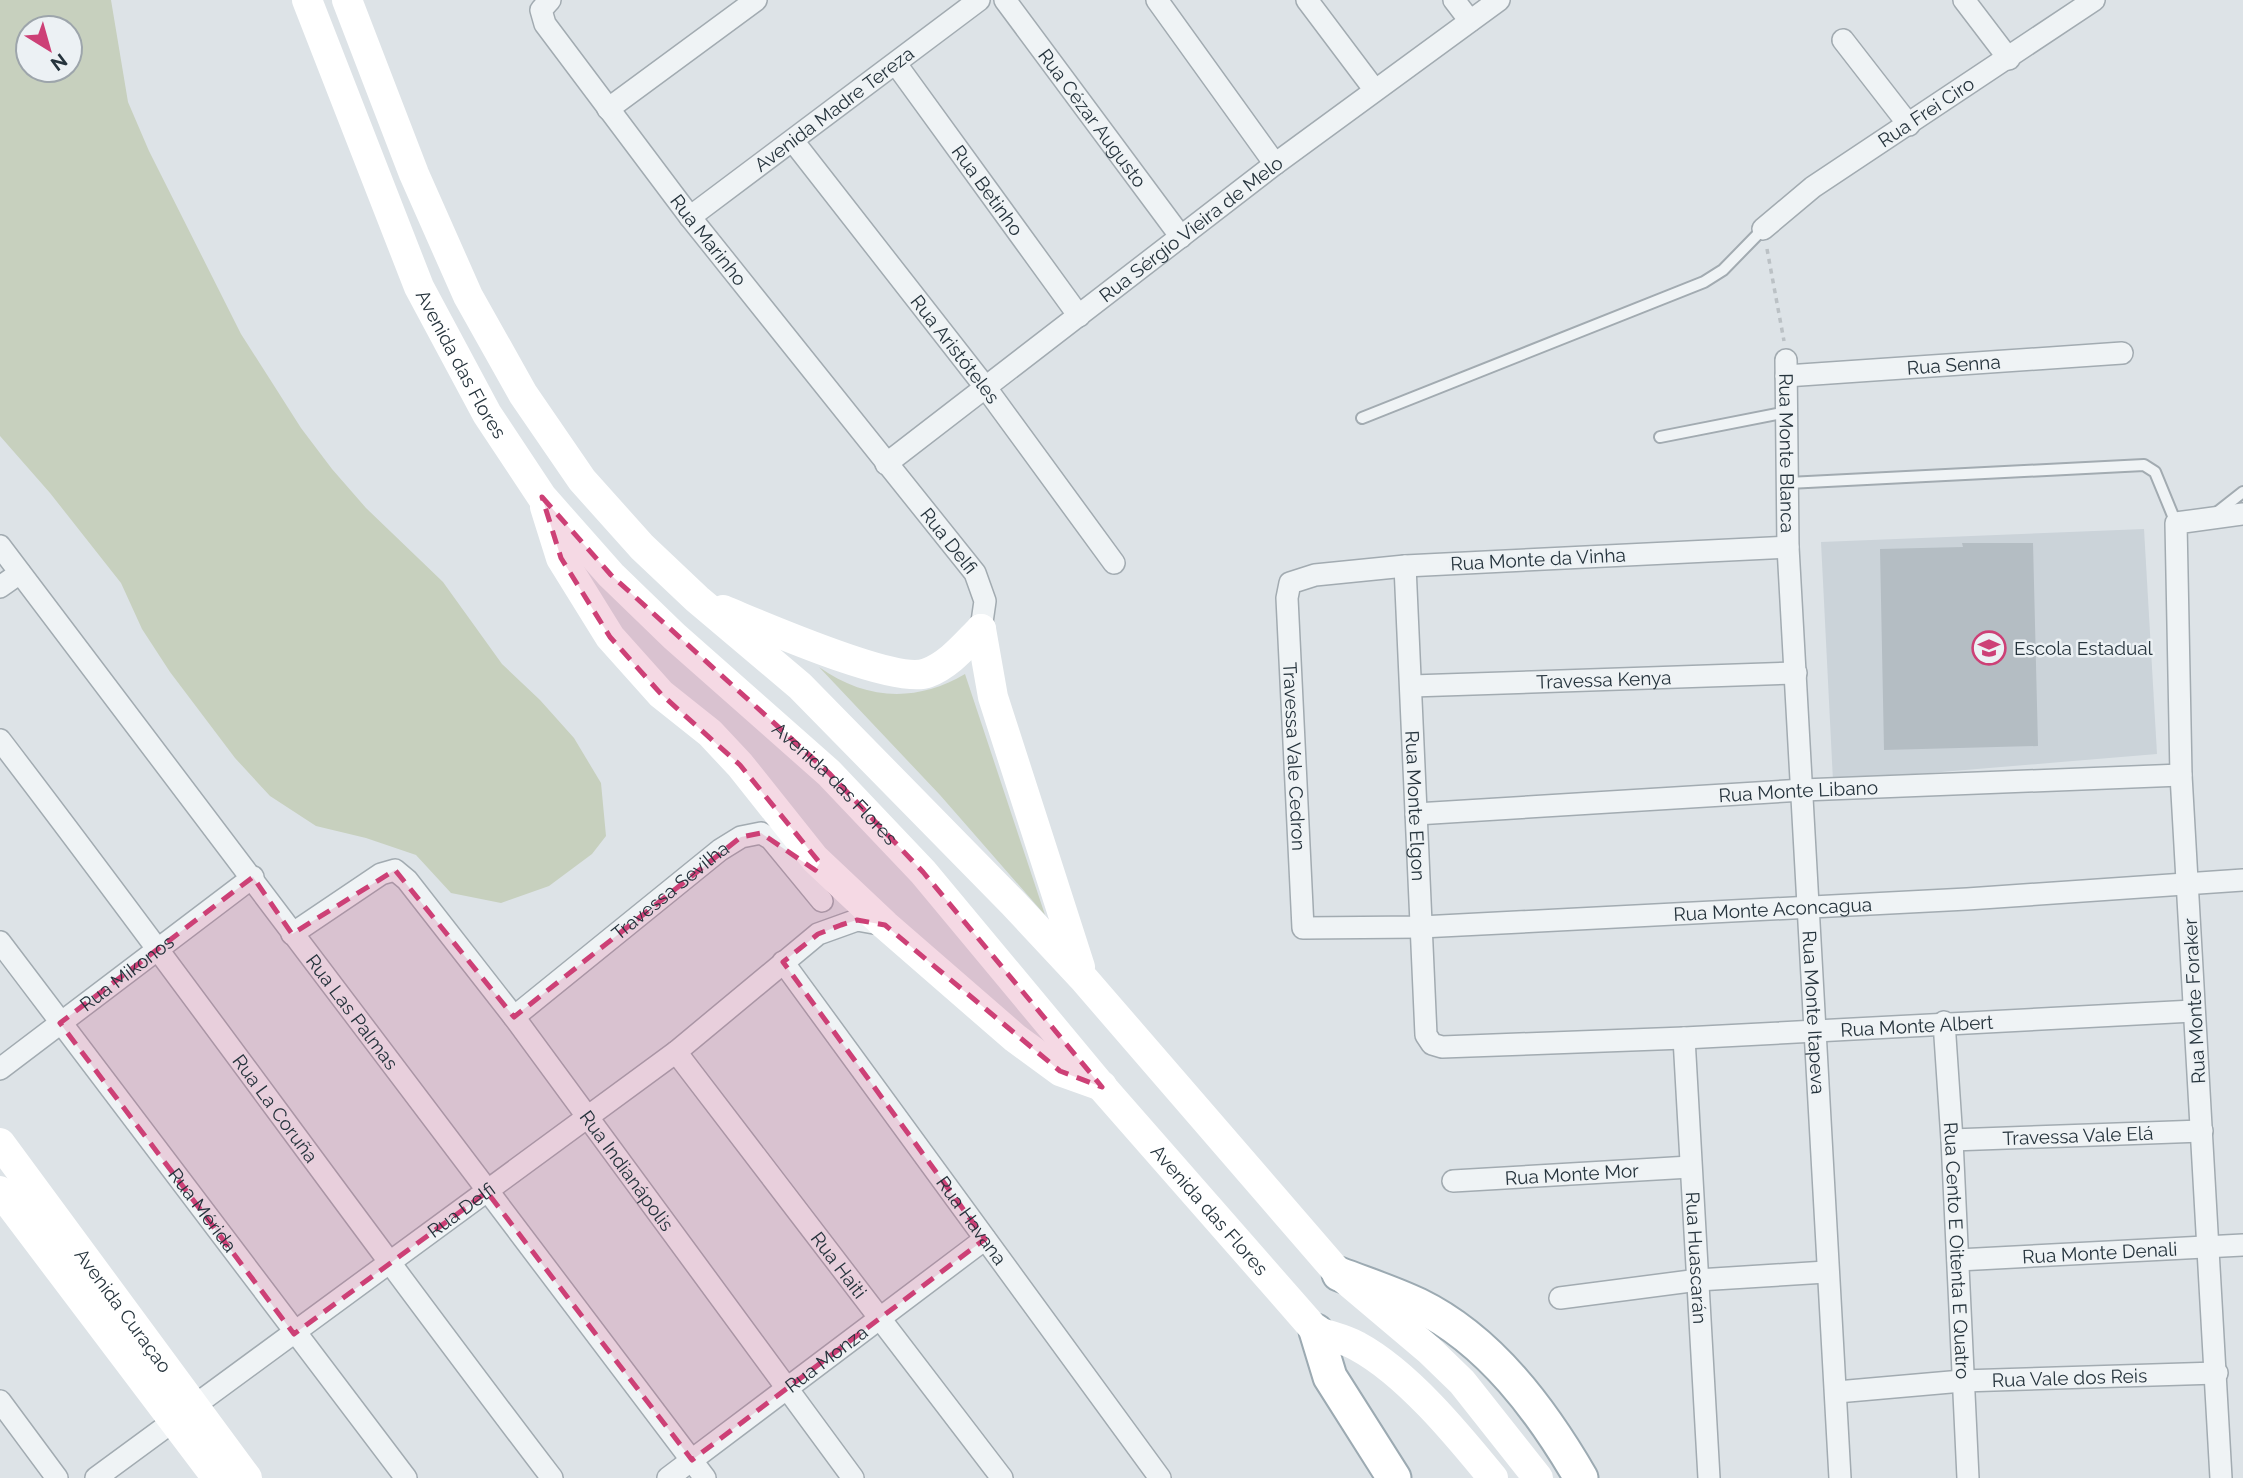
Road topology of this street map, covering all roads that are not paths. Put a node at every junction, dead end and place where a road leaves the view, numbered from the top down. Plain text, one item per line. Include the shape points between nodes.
1 (307, 0) edge
2 (347, 0) edge
3 (756, 0) edge
4 (979, 0) edge
5 (1005, 0) edge
6 (1157, 0) edge
7 (1307, 0) edge
8 (1454, 0) edge
9 (1499, 0) edge
10 (1964, 0) edge
11 (2094, 0) edge
12 (545, 5) edge
13 (1470, 21) junction
14 (1843, 40) dead end
15 (2009, 59) junction
16 (896, 64) junction
17 (1374, 89) junction
18 (608, 109) junction
19 (1909, 125) junction
20 (793, 141) junction
21 (1275, 164) junction
22 (690, 216) junction
23 (1763, 229) joint
24 (1181, 237) junction
25 (1079, 316) junction
26 (2122, 353) dead end
27 (1786, 368) joint
28 (986, 388) junction
29 (1787, 412) junction
30 (1363, 418) dead end
31 (1660, 437) dead end
32 (886, 464) junction
33 (1788, 483) junction
34 (2243, 492) edge
35 (542, 497) junction
36 (2243, 514) edge
37 (2211, 518) junction
38 (2176, 523) junction
39 (0, 546) edge
40 (1788, 547) junction
41 (1114, 563) dead end
42 (1405, 566) junction
43 (20, 573) junction
44 (1290, 583) joint
45 (0, 587) edge
46 (697, 599) junction
47 (981, 629) junction
48 (1796, 673) junction
49 (1412, 686) junction
50 (0, 740) edge
51 (2180, 775) junction
52 (1803, 790) junction
53 (1416, 814) junction
54 (815, 859) junction
55 (253, 877) junction
56 (2243, 880) edge
57 (2189, 885) junction
58 (822, 901) junction
59 (1807, 906) junction
60 (885, 925) junction
61 (1420, 927) junction
62 (1303, 928) joint
63 (292, 934) junction
64 (818, 934) junction
65 (0, 942) edge
66 (160, 950) junction
67 (783, 962) junction
68 (1083, 978) junction
69 (2193, 1011) junction
70 (514, 1017) junction
71 (1944, 1022) junction
72 (60, 1023) junction
73 (1815, 1028) junction
74 (1684, 1038) junction
75 (1432, 1044) joint
76 (676, 1052) junction
77 (0, 1069) edge
78 (1102, 1087) junction
79 (587, 1118) junction
80 (2202, 1132) junction
81 (1952, 1140) junction
82 (0, 1143) edge
83 (1690, 1167) junction
84 (1453, 1181) dead end
85 (0, 1191) edge
86 (487, 1192) junction
87 (985, 1240) junction
88 (2243, 1245) edge
89 (2209, 1248) junction
90 (1958, 1260) junction
91 (388, 1263) junction
92 (1826, 1272) junction
93 (1339, 1274) junction
94 (1698, 1280) junction
95 (1560, 1298) dead end
96 (881, 1317) junction
97 (1316, 1331) junction
98 (294, 1334) junction
99 (2217, 1373) junction
100 (1962, 1381) junction
101 (786, 1387) junction
102 (1837, 1392) junction
103 (0, 1401) edge
104 (185, 1414) junction
105 (692, 1460) junction
106 (57, 1478) edge
107 (96, 1478) edge
108 (217, 1478) edge
109 (247, 1478) edge
110 (406, 1478) edge
111 (552, 1478) edge
112 (668, 1478) edge
113 (705, 1478) edge
114 (853, 1478) edge
115 (1002, 1478) edge
116 (1160, 1478) edge
117 (1394, 1478) edge
118 (1493, 1478) edge
119 (1538, 1478) edge
120 (1581, 1478) edge
121 (1709, 1478) edge
122 (1840, 1478) edge
123 (1968, 1478) edge
124 (2221, 1478) edge

1 - 35 main road, Avenida das Flores via 419,287 487,414
2 - 46 main road, Avenida das Flores via 419,186 468,296 523,394 582,480
3 - 18 street
4 - 16 street, Avenida Madre Tereza
5 - 24 street, Rua Cézar Augusto
6 - 21 street
7 - 17 street
8 - 13 street
9 - 13 street, Rua Sérgio Vieira de Melo
10 - 15 street
11 - 15 street, Rua Frei Ciro
12 - 18 street, Rua Marinho via 545,24
13 - 17 street, Rua Sérgio Vieira de Melo
14 - 19 street
15 - 19 street, Rua Frei Ciro
16 - 20 street, Avenida Madre Tereza
16 - 25 street, Rua Betinho
17 - 21 street, Rua Sérgio Vieira de Melo
18 - 22 street, Rua Marinho
19 - 23 street, Rua Frei Ciro via 1813,187
20 - 22 street, Avenida Madre Tereza
20 - 28 street, Rua Aristóteles
21 - 24 street, Rua Sérgio Vieira de Melo
22 - 32 street, Rua Marinho
23 - 30 lane via 1723,270 1704,282
24 - 25 street, Rua Sérgio Vieira de Melo
25 - 28 street, Rua Sérgio Vieira de Melo
26 - 27 street, Rua Senna
27 - 29 street, Rua Monte Blanca
28 - 32 street, Rua Sérgio Vieira de Melo
28 - 41 street, Rua Aristóteles
29 - 31 lane
29 - 33 street, Rua Monte Blanca
32 - 47 street, Rua Delfi via 975,573 985,601
33 - 38 lane via 2144,465 2155,472
33 - 40 street, Rua Monte Blanca
34 - 37 lane
35 - 54 main road via 561,558 610,637 661,694 740,765
35 - 78 main road, Avenida das Flores via 611,575 838,783 923,872
36 - 37 street
37 - 38 street
38 - 51 street, Rua Monte Foraker
39 - 43 street, Rua Las Palmas
40 - 42 street, Rua Monte da Vinha
40 - 48 street, Rua Monte Itapeva
42 - 44 street, Rua Monte da Vinha via 1315,575
42 - 49 street, Rua Monte Elgon
43 - 45 street
43 - 55 street, Rua Las Palmas
44 - 62 street, Travessa Vale Cedron via 1287,598
46 - 47 main road via 785,635 909,676 927,674 949,661
46 - 68 main road, Avenida das Flores via 800,686
47 - 68 main road via 999,718
48 - 49 street, Travessa Kenya
48 - 52 street, Rua Monte Itapeva
49 - 53 street, Rua Monte Elgon
50 - 66 street, Rua La Coruña
51 - 52 street, Rua Monte Libano
51 - 57 street, Rua Monte Foraker
52 - 53 street, Rua Monte Libano
52 - 59 street, Rua Monte Itapeva
53 - 61 street, Rua Monte Elgon
54 - 58 street
54 - 60 main road
55 - 63 street, Rua Las Palmas
55 - 66 street, Rua Mikonos
56 - 57 street, Rua Monte Aconcagua
57 - 59 street, Rua Monte Aconcagua
57 - 69 street, Rua Monte Foraker
58 - 64 street
58 - 70 street, Travessa Sevilha via 771,839 761,833 741,837
59 - 61 street, Rua Monte Aconcagua
59 - 73 street, Rua Monte Itapeva
60 - 64 street, Rua Delfi via 857,920
60 - 78 main road via 1015,1038 1060,1071
61 - 62 street, Rua Monte Aconcagua
61 - 75 street, Rua Monte Elgon via 1426,1035
63 - 70 street, Rua Indianápolis via 381,874 395,870
63 - 86 street, Rua Las Palmas
64 - 67 street, Rua Delfi
65 - 72 street, Rua Mérida
66 - 72 street, Rua Mikonos
66 - 91 street, Rua La Coruña
67 - 76 street, Rua Delfi
67 - 87 street, Rua Havana
68 - 93 main road, Avenida das Flores
69 - 71 street, Rua Monte Albert
69 - 80 street, Rua Monte Foraker
70 - 79 street, Rua Indianápolis
71 - 73 street, Rua Monte Albert
71 - 81 street, Rua Cento E Oitenta E Quatro
72 - 77 street, Rua Mikonos
72 - 98 street, Rua Mérida
73 - 74 street, Rua Monte Albert
73 - 92 street, Rua Monte Itapeva
74 - 75 street, Rua Monte Albert
74 - 83 street, Rua Huascarán
76 - 79 street, Rua Delfi
76 - 96 street, Rua Haiti
78 - 97 main road, Avenida das Flores
79 - 86 street, Rua Delfi
79 - 101 street, Rua Indianápolis
80 - 81 street, Travessa Vale Elá
80 - 89 street, Rua Monte Foraker
81 - 90 street, Rua Cento E Oitenta E Quatro
82 - 104 main road, Avenida Curaçao
83 - 84 street, Rua Monte Mor
83 - 94 street, Rua Huascarán
85 - 104 main road, Avenida Curaçao
86 - 91 street, Rua Delfi
86 - 105 street, Rua Las Palmas
87 - 96 street, Rua Monza
87 - 116 street, Rua Havana
88 - 89 street, Rua Monte Denali
89 - 90 street, Rua Monte Denali
89 - 99 street, Rua Monte Foraker
90 - 100 street, Rua Cento E Oitenta E Quatro
91 - 98 street, Rua Delfi
91 - 111 street, Rua La Coruña
92 - 94 street
92 - 102 street, Rua Monte Itapeva
93 - 119 main road, Avenida das Flores via 1462,1382
93 - 120 main road via 1418,1305 1475,1344 1552,1431
94 - 95 street
94 - 121 street, Rua Huascarán
96 - 101 street, Rua Monza
96 - 115 street, Rua Haiti
97 - 117 main road via 1330,1377
97 - 118 main road, Avenida das Flores via 1356,1345 1385,1364
98 - 104 street, Rua Delfi
98 - 110 street, Rua Mérida
99 - 100 street, Rua Vale dos Reis
99 - 124 street, Rua Monte Foraker
100 - 102 street, Rua Vale dos Reis
100 - 123 street, Rua Cento E Oitenta E Quatro
101 - 105 street, Rua Monza
101 - 114 street, Rua Indianápolis
102 - 122 street, Rua Monte Itapeva
103 - 106 street
104 - 107 street, Rua Delfi
104 - 108 main road, Avenida Curaçao
104 - 109 main road, Avenida Curaçao
105 - 112 street, Rua Monza
105 - 113 street, Rua Las Palmas

